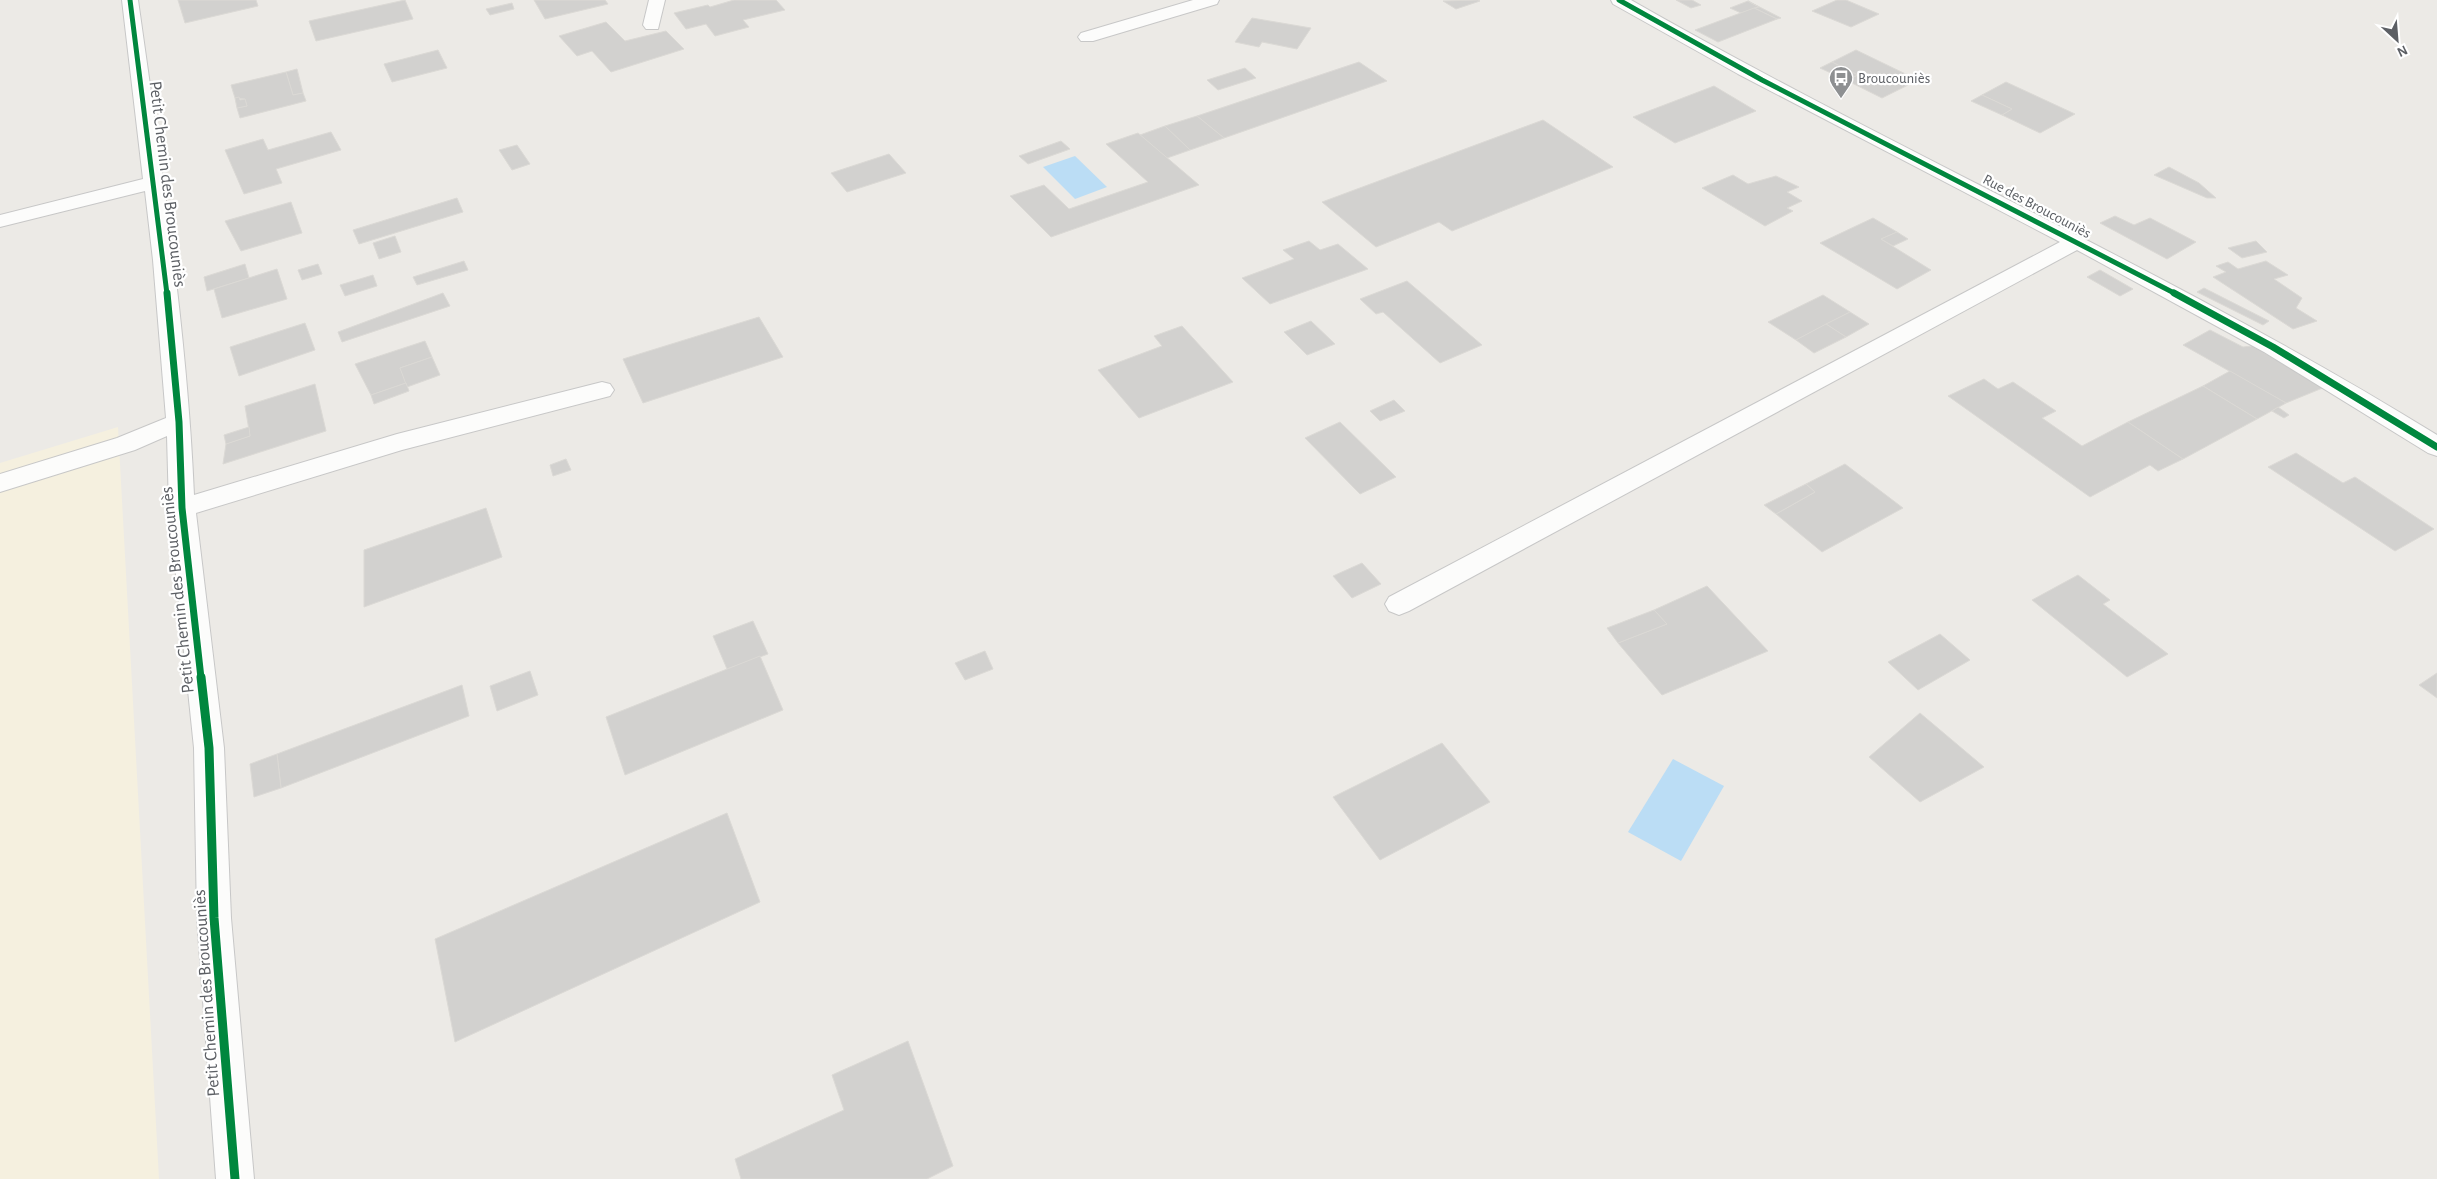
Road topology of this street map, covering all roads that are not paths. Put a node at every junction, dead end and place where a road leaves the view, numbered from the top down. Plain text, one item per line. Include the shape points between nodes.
1 (130, 0) edge
2 (657, 0) edge
3 (1211, 0) edge
4 (1619, 0) edge
5 (652, 25) dead end
6 (1087, 37) dead end
7 (154, 183) junction
8 (0, 220) edge
9 (2076, 242) junction
10 (602, 390) dead end
11 (179, 422) junction
12 (2437, 447) edge
13 (0, 482) edge
14 (182, 508) junction
15 (1399, 604) dead end
16 (235, 1179) edge

1 - 7 street, Petit Chemin des Broucouniès
2 - 5 street
3 - 6 street
4 - 9 street, Rue des Broucouniès via 1762,80
7 - 8 street
7 - 11 street, Petit Chemin des Broucouniès
9 - 12 street, Rue des Broucouniès via 2312,369
9 - 15 street
10 - 14 street via 397,443
11 - 13 street via 126,444
11 - 14 street, Petit Chemin des Broucouniès
14 - 16 street, Petit Chemin des Broucouniès via 209,748 214,918

